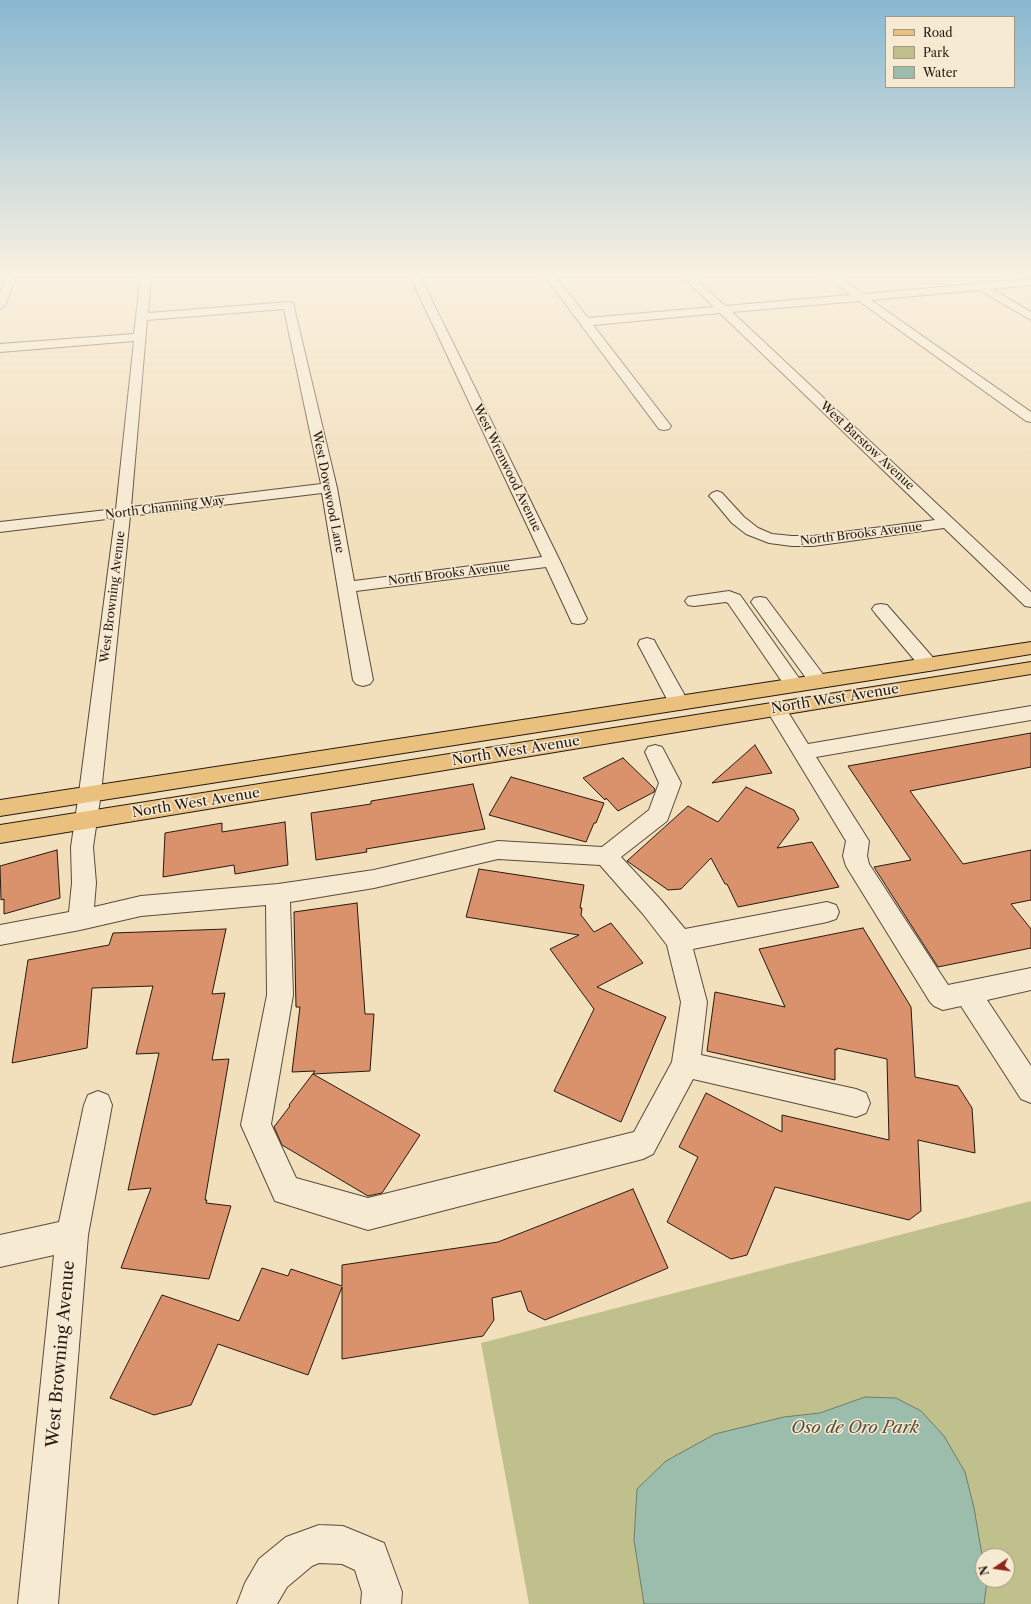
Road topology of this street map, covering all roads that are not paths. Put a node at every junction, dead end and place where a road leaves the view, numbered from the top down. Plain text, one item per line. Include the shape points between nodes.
1 (138, 349) edge
2 (299, 349) edge
3 (450, 349) edge
4 (605, 349) edge
5 (764, 349) edge
6 (932, 349) edge
7 (1031, 418) edge
8 (664, 426) dead end
9 (329, 488) junction
10 (717, 496) dead end
11 (123, 513) junction
12 (949, 523) junction
13 (0, 527) edge
14 (552, 561) junction
15 (346, 587) junction
16 (694, 601) dead end
17 (760, 602) dead end
18 (1031, 602) edge
19 (881, 609) dead end
20 (578, 619) dead end
21 (647, 644) dead end
22 (1031, 648) edge
23 (928, 665) junction
24 (1031, 668) edge
25 (363, 680) dead end
26 (818, 681) junction
27 (794, 685) junction
28 (679, 703) junction
29 (776, 709) junction
30 (1031, 713) edge
31 (655, 752) dead end
32 (803, 752) junction
33 (90, 793) junction
34 (0, 808) edge
35 (86, 820) junction
36 (0, 834) edge
37 (606, 856) junction
38 (278, 894) junction
39 (827, 912) dead end
40 (80, 920) junction
41 (1, 940) edge
42 (679, 941) junction
43 (1031, 979) edge
44 (967, 992) junction
45 (686, 1064) junction
46 (1031, 1090) edge
47 (856, 1103) dead end
48 (98, 1105) dead end
49 (72, 1235) junction
50 (0, 1251) edge
51 (38, 1604) edge
52 (257, 1604) edge
53 (381, 1604) edge

1 - 11 street, West Browning Avenue
2 - 9 street, West Dovewood Lane
3 - 14 street, West Wrenwood Avenue
4 - 8 street
5 - 12 street, West Barstow Avenue
6 - 7 street
9 - 11 street, North Channing Way
9 - 15 street, West Dovewood Lane
10 - 12 street, North Brooks Avenue via 738,520 752,531 769,538 792,541 813,541
11 - 13 street, North Channing Way
11 - 33 street, West Browning Avenue
12 - 18 street, West Barstow Avenue
14 - 15 street, North Brooks Avenue
14 - 20 street, West Wrenwood Avenue
15 - 25 street, West Dovewood Lane
16 - 27 street via 730,596 734,599
17 - 26 street
19 - 23 street
21 - 28 street
22 - 23 main road, North West Avenue
23 - 26 main road, North West Avenue
24 - 29 main road, North West Avenue
26 - 27 main road, North West Avenue
27 - 28 main road, North West Avenue
28 - 33 main road, North West Avenue
29 - 32 street
29 - 35 main road, North West Avenue
30 - 32 street
31 - 37 street via 670,783 659,815
32 - 44 street via 858,841 855,856 858,866 939,994 943,998
33 - 34 main road, North West Avenue
33 - 35 street, West Browning Avenue
35 - 36 main road, North West Avenue
35 - 40 street, West Browning Avenue via 82,847 84,883
37 - 38 street via 498,850 374,879
37 - 42 street
38 - 40 street via 142,906
38 - 45 street via 280,995 256,1125 286,1190 368,1214 643,1144
39 - 42 street
40 - 41 street
42 - 45 street via 694,1002
43 - 44 street
44 - 46 street
45 - 47 street
48 - 49 street, West Browning Avenue
49 - 50 street
49 - 51 street, West Browning Avenue
52 - 53 street via 273,1573 300,1551 319,1544 343,1545 370,1557 382,1592

